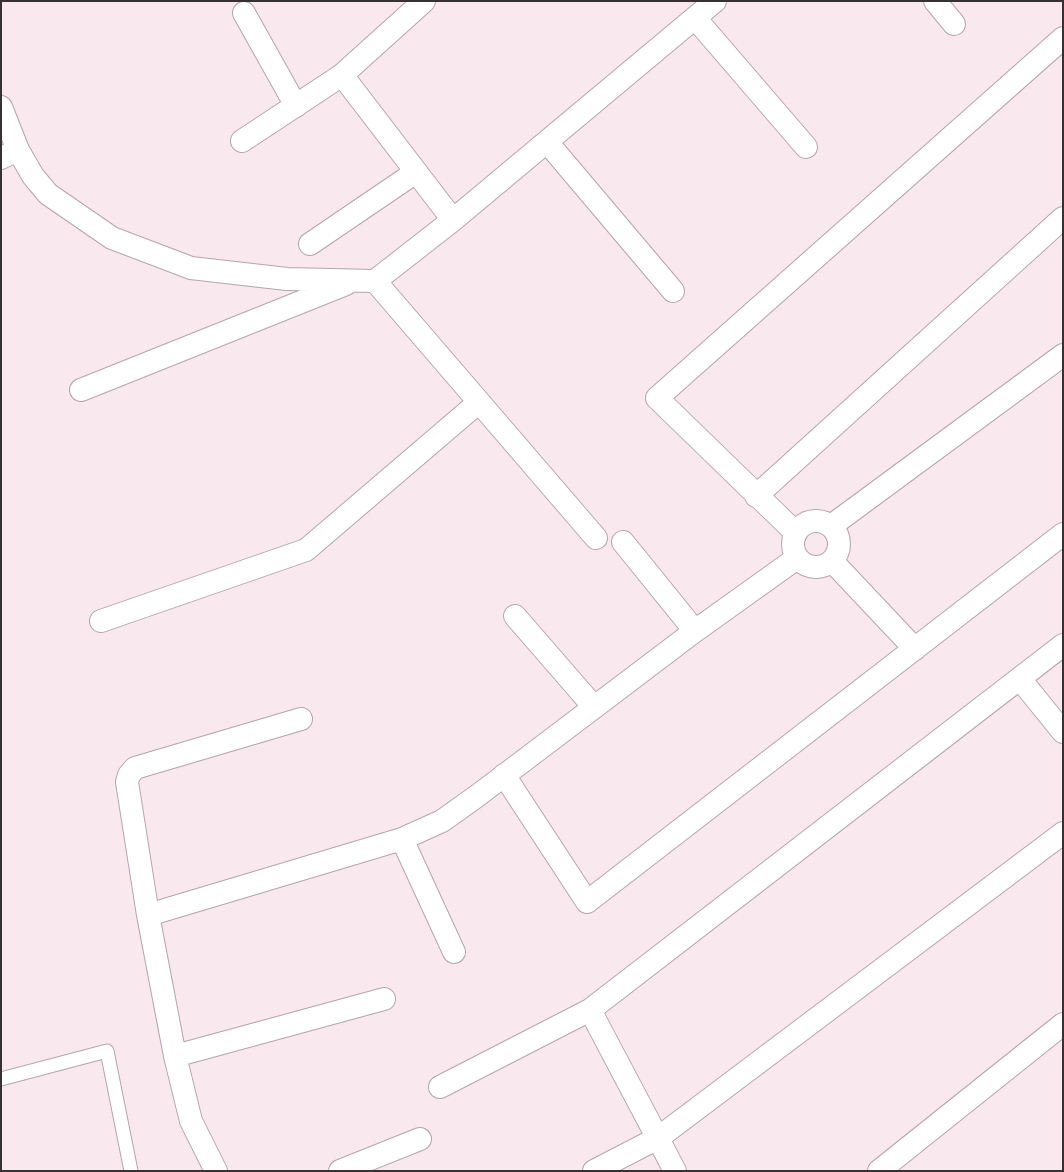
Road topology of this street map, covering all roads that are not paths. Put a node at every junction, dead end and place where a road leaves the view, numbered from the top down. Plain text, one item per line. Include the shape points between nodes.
1 (424, 1) edge
2 (715, 1) edge
3 (935, 1) edge
4 (244, 13) dead end
5 (695, 18) junction
6 (954, 24) dead end
7 (1063, 38) edge
8 (342, 75) junction
9 (296, 106) junction
10 (1, 107) edge
11 (242, 141) dead end
12 (547, 142) junction
13 (806, 148) dead end
14 (10, 154) edge
15 (416, 172) junction
16 (1063, 218) edge
17 (453, 220) junction
18 (310, 244) dead end
19 (364, 281) junction
20 (673, 291) dead end
21 (1063, 355) edge
22 (82, 390) dead end
23 (479, 402) junction
24 (756, 496) junction
25 (831, 526) junction
26 (796, 533) junction
27 (1063, 534) edge
28 (596, 538) dead end
29 (623, 542) dead end
30 (797, 558) junction
31 (832, 561) junction
32 (515, 616) dead end
33 (101, 621) dead end
34 (695, 631) junction
35 (1063, 645) edge
36 (915, 649) junction
37 (1020, 679) junction
38 (594, 706) junction
39 (301, 719) dead end
40 (1063, 732) edge
41 (504, 775) junction
42 (1063, 832) edge
43 (402, 838) junction
44 (148, 915) junction
45 (454, 952) dead end
46 (384, 999) dead end
47 (590, 1010) junction
48 (1063, 1024) edge
49 (175, 1056) junction
50 (1, 1079) edge
51 (440, 1087) dead end
52 (420, 1138) dead end
53 (658, 1138) junction
54 (131, 1171) edge
55 (216, 1171) edge
56 (340, 1171) edge
57 (594, 1171) edge
58 (676, 1171) edge
59 (879, 1171) edge

1 - 8 street
2 - 5 street
3 - 6 street
4 - 9 street
5 - 12 street
5 - 13 street
7 - 24 street via 657,398
8 - 9 street
8 - 15 street
9 - 11 street
10 - 14 street
12 - 17 street
12 - 20 street
14 - 19 street via 48,194 112,238 191,268 287,279
15 - 17 street
15 - 18 street
16 - 24 street
17 - 19 street
19 - 22 street
19 - 23 street
21 - 25 street
23 - 28 street
23 - 33 street via 306,550
24 - 26 street
25 - 26 street via 818,521 806,523
25 - 31 street via 838,537 839,550
26 - 30 street via 792,546
27 - 36 street
29 - 34 street
30 - 31 street via 807,566 820,568
30 - 34 street
31 - 36 street
32 - 38 street
34 - 38 street
35 - 37 street
36 - 41 street via 587,902
37 - 40 street
37 - 47 street
38 - 41 street
39 - 44 street via 135,768 128,775
41 - 43 street via 442,821
42 - 53 street
43 - 44 street
43 - 45 street
44 - 49 street
46 - 49 street
47 - 51 street
47 - 53 street
48 - 59 street
49 - 55 street via 191,1121
50 - 54 lane via 107,1051
52 - 56 street
53 - 57 street
53 - 58 street

